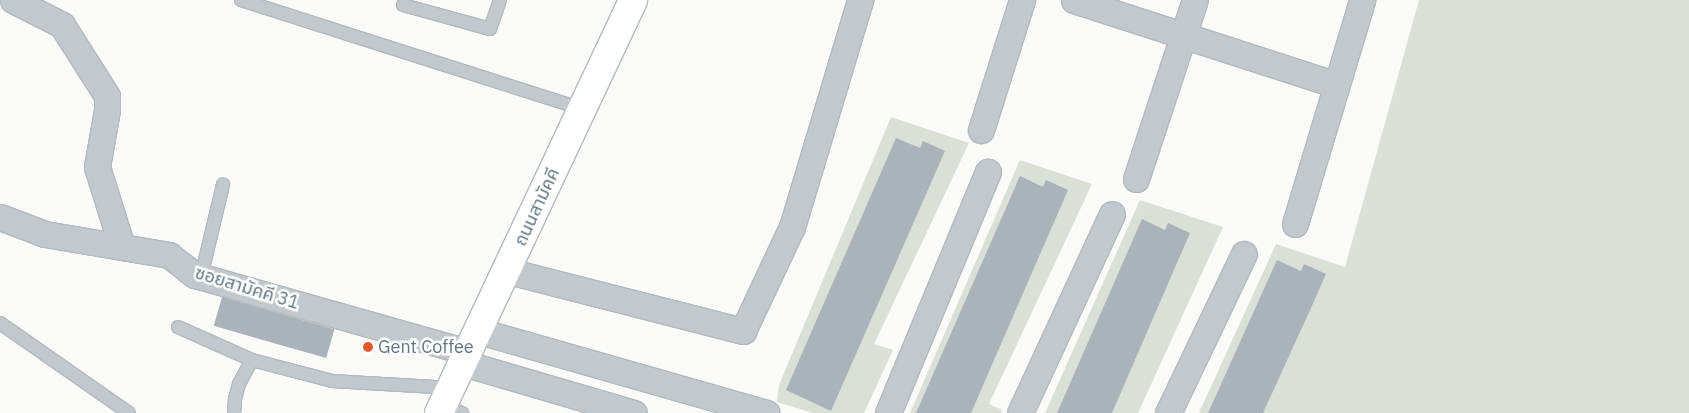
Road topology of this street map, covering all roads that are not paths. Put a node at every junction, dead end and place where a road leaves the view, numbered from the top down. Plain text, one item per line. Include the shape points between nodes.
1 (13, 0) edge
2 (241, 0) edge
3 (500, 0) edge
4 (633, 0) edge
5 (860, 0) edge
6 (1022, 0) edge
7 (1074, 0) edge
8 (1195, 0) edge
9 (1362, 0) edge
10 (403, 5) dead end
11 (1183, 36) junction
12 (1337, 85) junction
13 (582, 108) junction
14 (980, 130) dead end
15 (988, 172) dead end
16 (1136, 179) dead end
17 (223, 185) dead end
18 (1112, 214) dead end
19 (0, 217) edge
20 (1294, 224) dead end
21 (122, 247) junction
22 (1244, 254) dead end
23 (508, 271) junction
24 (201, 277) junction
25 (0, 323) edge
26 (178, 327) dead end
27 (470, 349) junction
28 (252, 360) junction
29 (449, 405) edge
30 (129, 413) edge
31 (234, 413) edge
32 (634, 413) edge
33 (766, 413) edge
34 (888, 413) edge
35 (1020, 413) edge
36 (1168, 413) edge

1 - 21 street via 62,25 107,96 108,110 97,167
2 - 13 lane
3 - 10 lane via 490,29
4 - 13 main road, ถนนสามัคคี
5 - 23 street via 792,228 743,331
6 - 14 street
7 - 11 street
8 - 11 street
9 - 12 street
11 - 12 street
11 - 16 street
12 - 20 street
13 - 23 main road, ถนนสามัคคี
15 - 34 street
17 - 24 lane
18 - 35 street
19 - 21 street, ซอยสามัคคี 31 via 45,234
21 - 24 street, ซอยสามัคคี 31 via 169,255
22 - 36 street
23 - 27 main road, ถนนสามัคคี
24 - 27 street, ซอยสามัคคี 31
25 - 30 lane
26 - 28 lane
27 - 29 main road, ถนนสามัคคี
27 - 32 street
27 - 33 street
28 - 29 lane via 332,380 416,384
28 - 31 lane via 239,384

